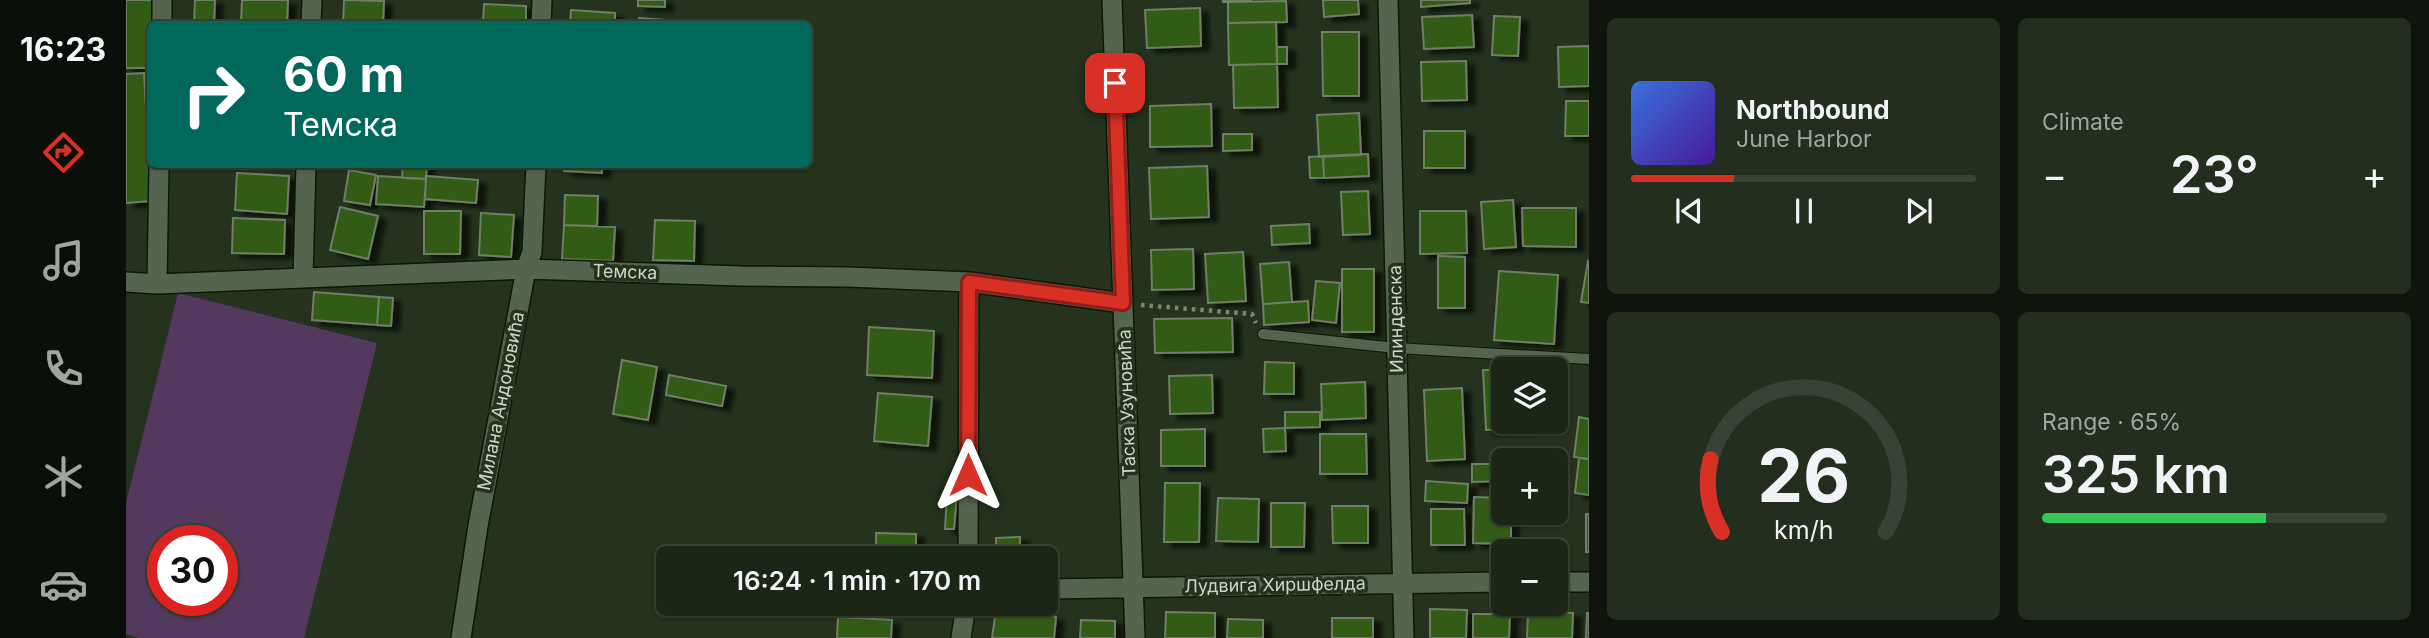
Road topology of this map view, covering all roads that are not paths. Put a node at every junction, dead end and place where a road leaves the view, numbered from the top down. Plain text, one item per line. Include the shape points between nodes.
1 (162, 0) edge
2 (312, 0) edge
3 (542, 0) edge
4 (1112, 0) edge
5 (1388, 0) edge
6 (162, 21) edge
7 (311, 21) edge
8 (541, 21) edge
9 (159, 168) edge
10 (306, 168) edge
11 (536, 168) edge
12 (526, 269) junction
13 (303, 278) junction
14 (126, 282) edge
15 (969, 282) junction
16 (157, 284) junction
17 (1123, 303) junction
18 (1263, 334) road end
19 (1396, 348) junction
20 (1589, 359) edge
21 (968, 546) edge
22 (1491, 582) edge
23 (1568, 582) edge
24 (1589, 582) edge
25 (1403, 583) junction
26 (1135, 588) junction
27 (1058, 589) edge
28 (964, 616) edge
29 (461, 638) edge
30 (961, 638) edge
31 (1135, 638) edge
32 (1404, 638) edge

1 - 6 street
2 - 7 street
3 - 8 street
4 - 17 street, Таска Узуновића
5 - 19 street, Илинденска
9 - 16 street
10 - 13 street
11 - 12 street, Милана Андоновића via 532,252
12 - 13 street, Темска
12 - 15 street, Темска
12 - 29 street, Милана Андоновића
13 - 16 street, Темска
14 - 16 street, Темска
15 - 17 street, Темска
15 - 21 street
17 - 26 street, Таска Узуновића
18 - 19 lane
19 - 20 lane
19 - 25 street, Илинденска
22 - 25 street, Лудвига Хиршфелда
23 - 24 street
25 - 26 street, Лудвига Хиршфелда
25 - 32 street, Илинденска
26 - 27 street, Лудвига Хиршфелда
26 - 31 street, Таска Узуновића
28 - 30 street

